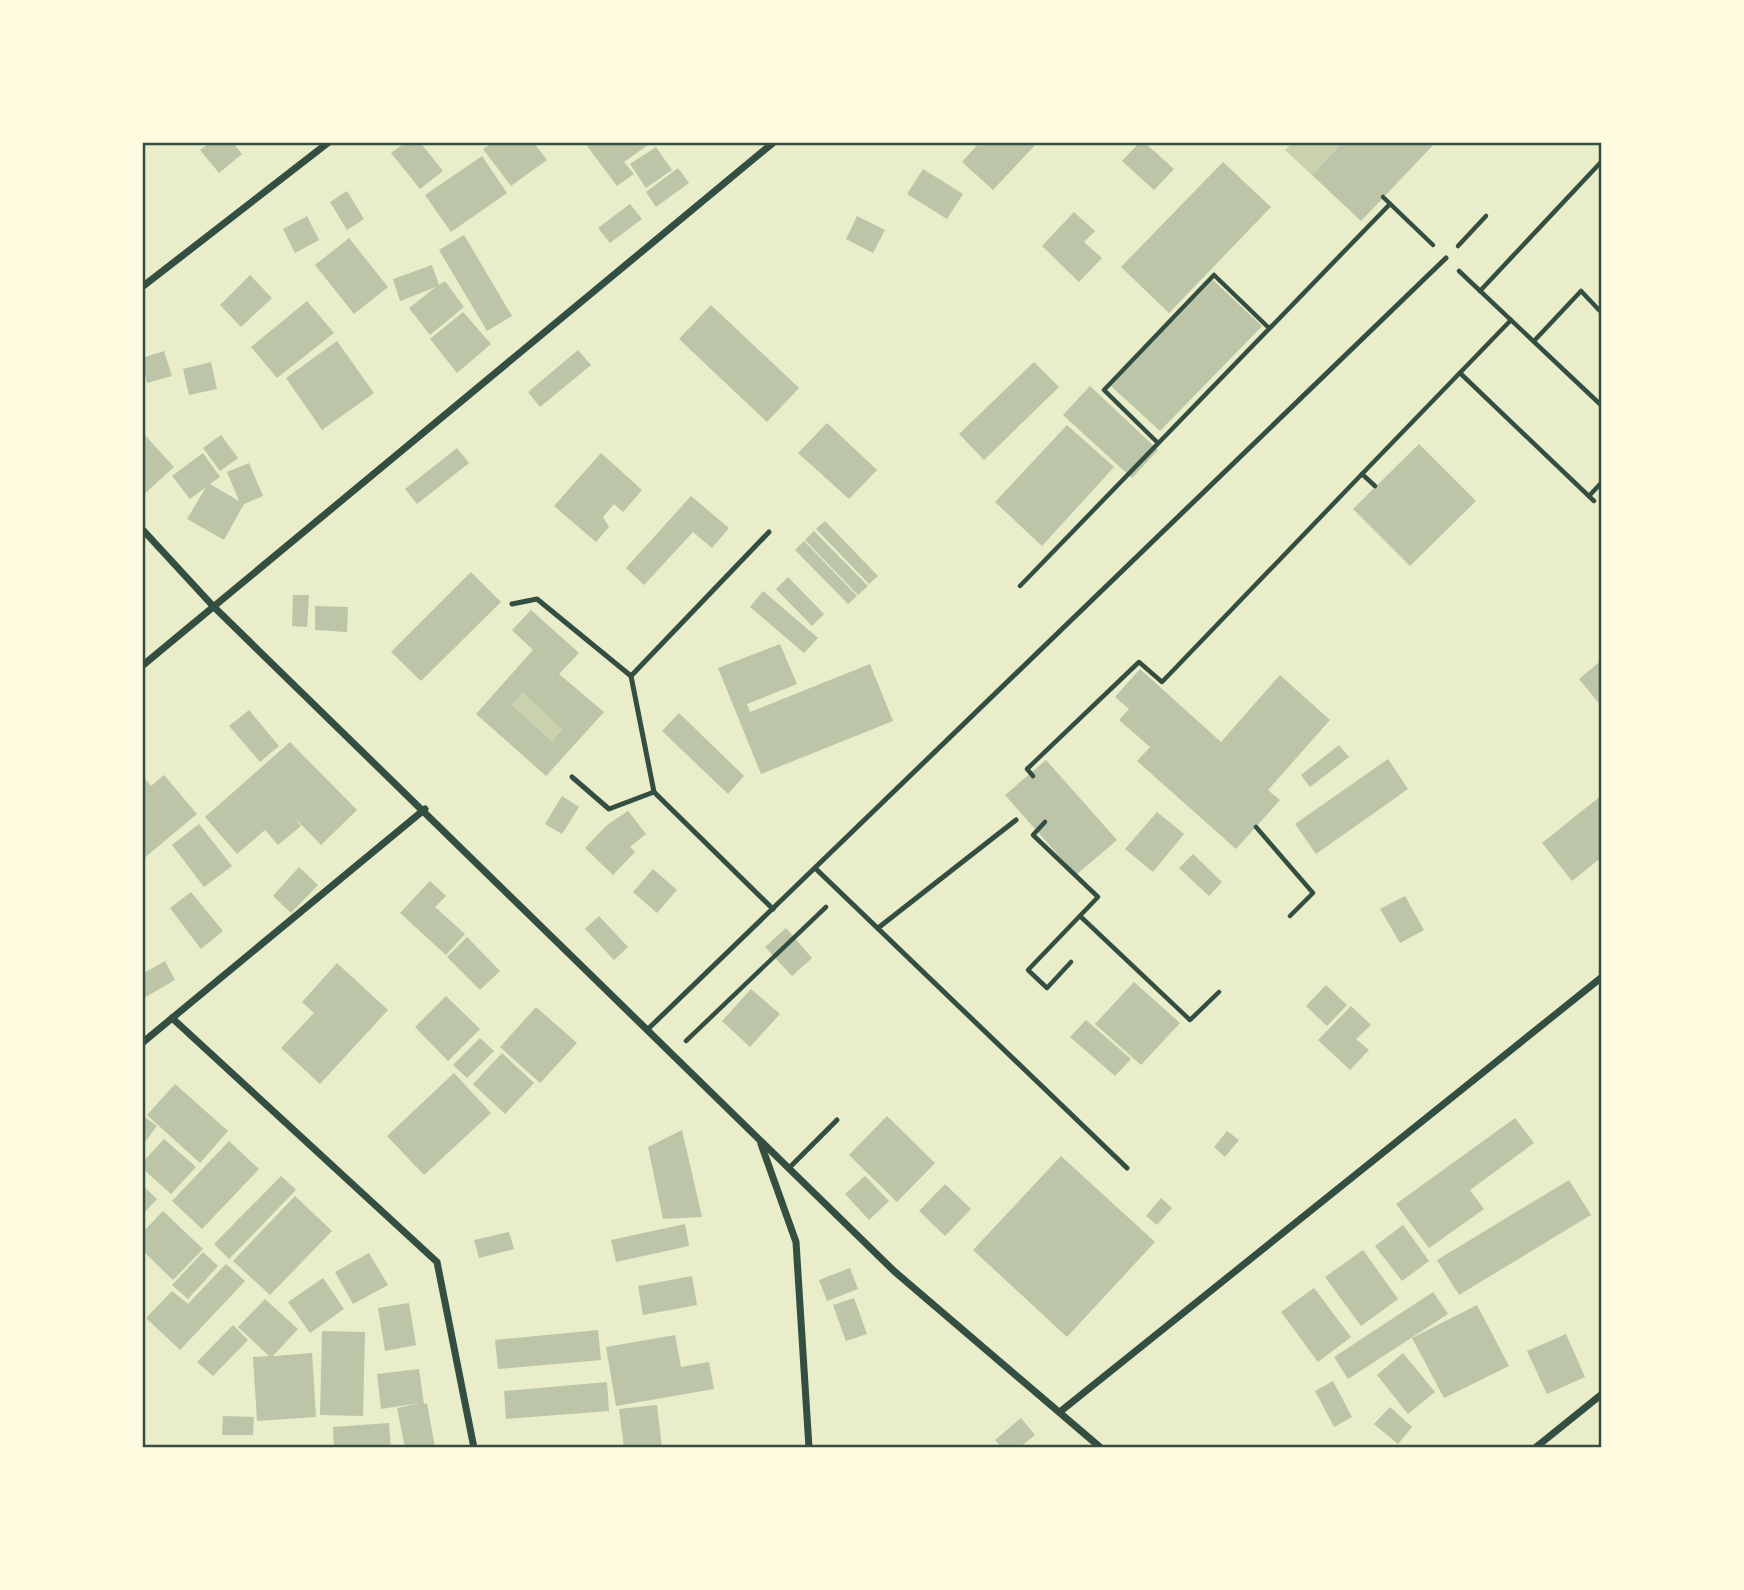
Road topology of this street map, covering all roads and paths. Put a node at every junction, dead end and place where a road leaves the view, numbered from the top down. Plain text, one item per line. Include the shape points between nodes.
1 (329, 142) edge
2 (774, 142) edge
3 (1602, 161) edge
4 (1383, 197) dead end
5 (1390, 204) junction
6 (1486, 216) dead end
7 (1446, 258) junction
8 (142, 287) edge
9 (1480, 291) junction
10 (1602, 307) edge
11 (1511, 320) junction
12 (1269, 328) junction
13 (1534, 341) junction
14 (1460, 373) junction
15 (1602, 406) edge
16 (1158, 443) junction
17 (1362, 474) junction
18 (1602, 482) edge
19 (1375, 486) dead end
20 (1589, 496) junction
21 (1594, 501) dead end
22 (142, 529) edge
23 (769, 532) dead end
24 (1020, 586) dead end
25 (512, 604) dead end
26 (213, 606) junction
27 (142, 666) edge
28 (631, 676) junction
29 (1033, 776) dead end
30 (572, 777) dead end
31 (654, 792) junction
32 (425, 809) junction
33 (1016, 820) dead end
34 (1045, 822) dead end
35 (1256, 827) dead end
36 (815, 868) junction
37 (841, 892) junction
38 (773, 909) junction
39 (1080, 916) junction
40 (1290, 916) dead end
41 (878, 929) junction
42 (1071, 962) dead end
43 (1602, 977) edge
44 (1219, 992) dead end
45 (172, 1018) junction
46 (648, 1029) junction
47 (142, 1043) edge
48 (673, 1054) junction
49 (837, 1121) dead end
50 (760, 1140) junction
51 (789, 1168) junction
52 (1127, 1168) dead end
53 (1602, 1394) edge
54 (1060, 1410) junction
55 (474, 1448) edge
56 (809, 1448) edge
57 (1101, 1448) edge
58 (1535, 1448) edge

1 - 8 street
2 - 26 street
3 - 9 path
4 - 5 path
5 - 7 path
5 - 12 path
6 - 7 path
7 - 9 path
7 - 36 lane
9 - 11 path
10 - 13 path via 1599,310 1581,291
11 - 13 path
11 - 14 path
12 - 16 path
12 - 16 path via 1214,275 1104,390
13 - 15 path
14 - 17 path
14 - 20 path
16 - 24 path
17 - 19 path
17 - 29 path via 1163,682 1139,662 1027,769
18 - 20 path
20 - 21 path
22 - 26 street
23 - 28 lane
25 - 28 lane via 537,599
26 - 27 street
26 - 32 street
28 - 31 lane
30 - 31 lane via 609,808
31 - 38 lane
32 - 45 street
32 - 46 street
33 - 41 lane
34 - 39 path via 1033,835 1098,897
35 - 40 path via 1313,893
36 - 37 lane
36 - 38 lane
37 - 41 lane
37 - 48 path
38 - 46 lane
39 - 42 path via 1028,970 1047,988
39 - 44 path via 1190,1020
41 - 52 lane
43 - 54 street
45 - 47 street
45 - 55 street via 437,1262
46 - 48 street
48 - 50 street
49 - 51 lane
50 - 51 street
50 - 56 street via 796,1242
51 - 54 street via 894,1271
53 - 58 street
54 - 57 street

